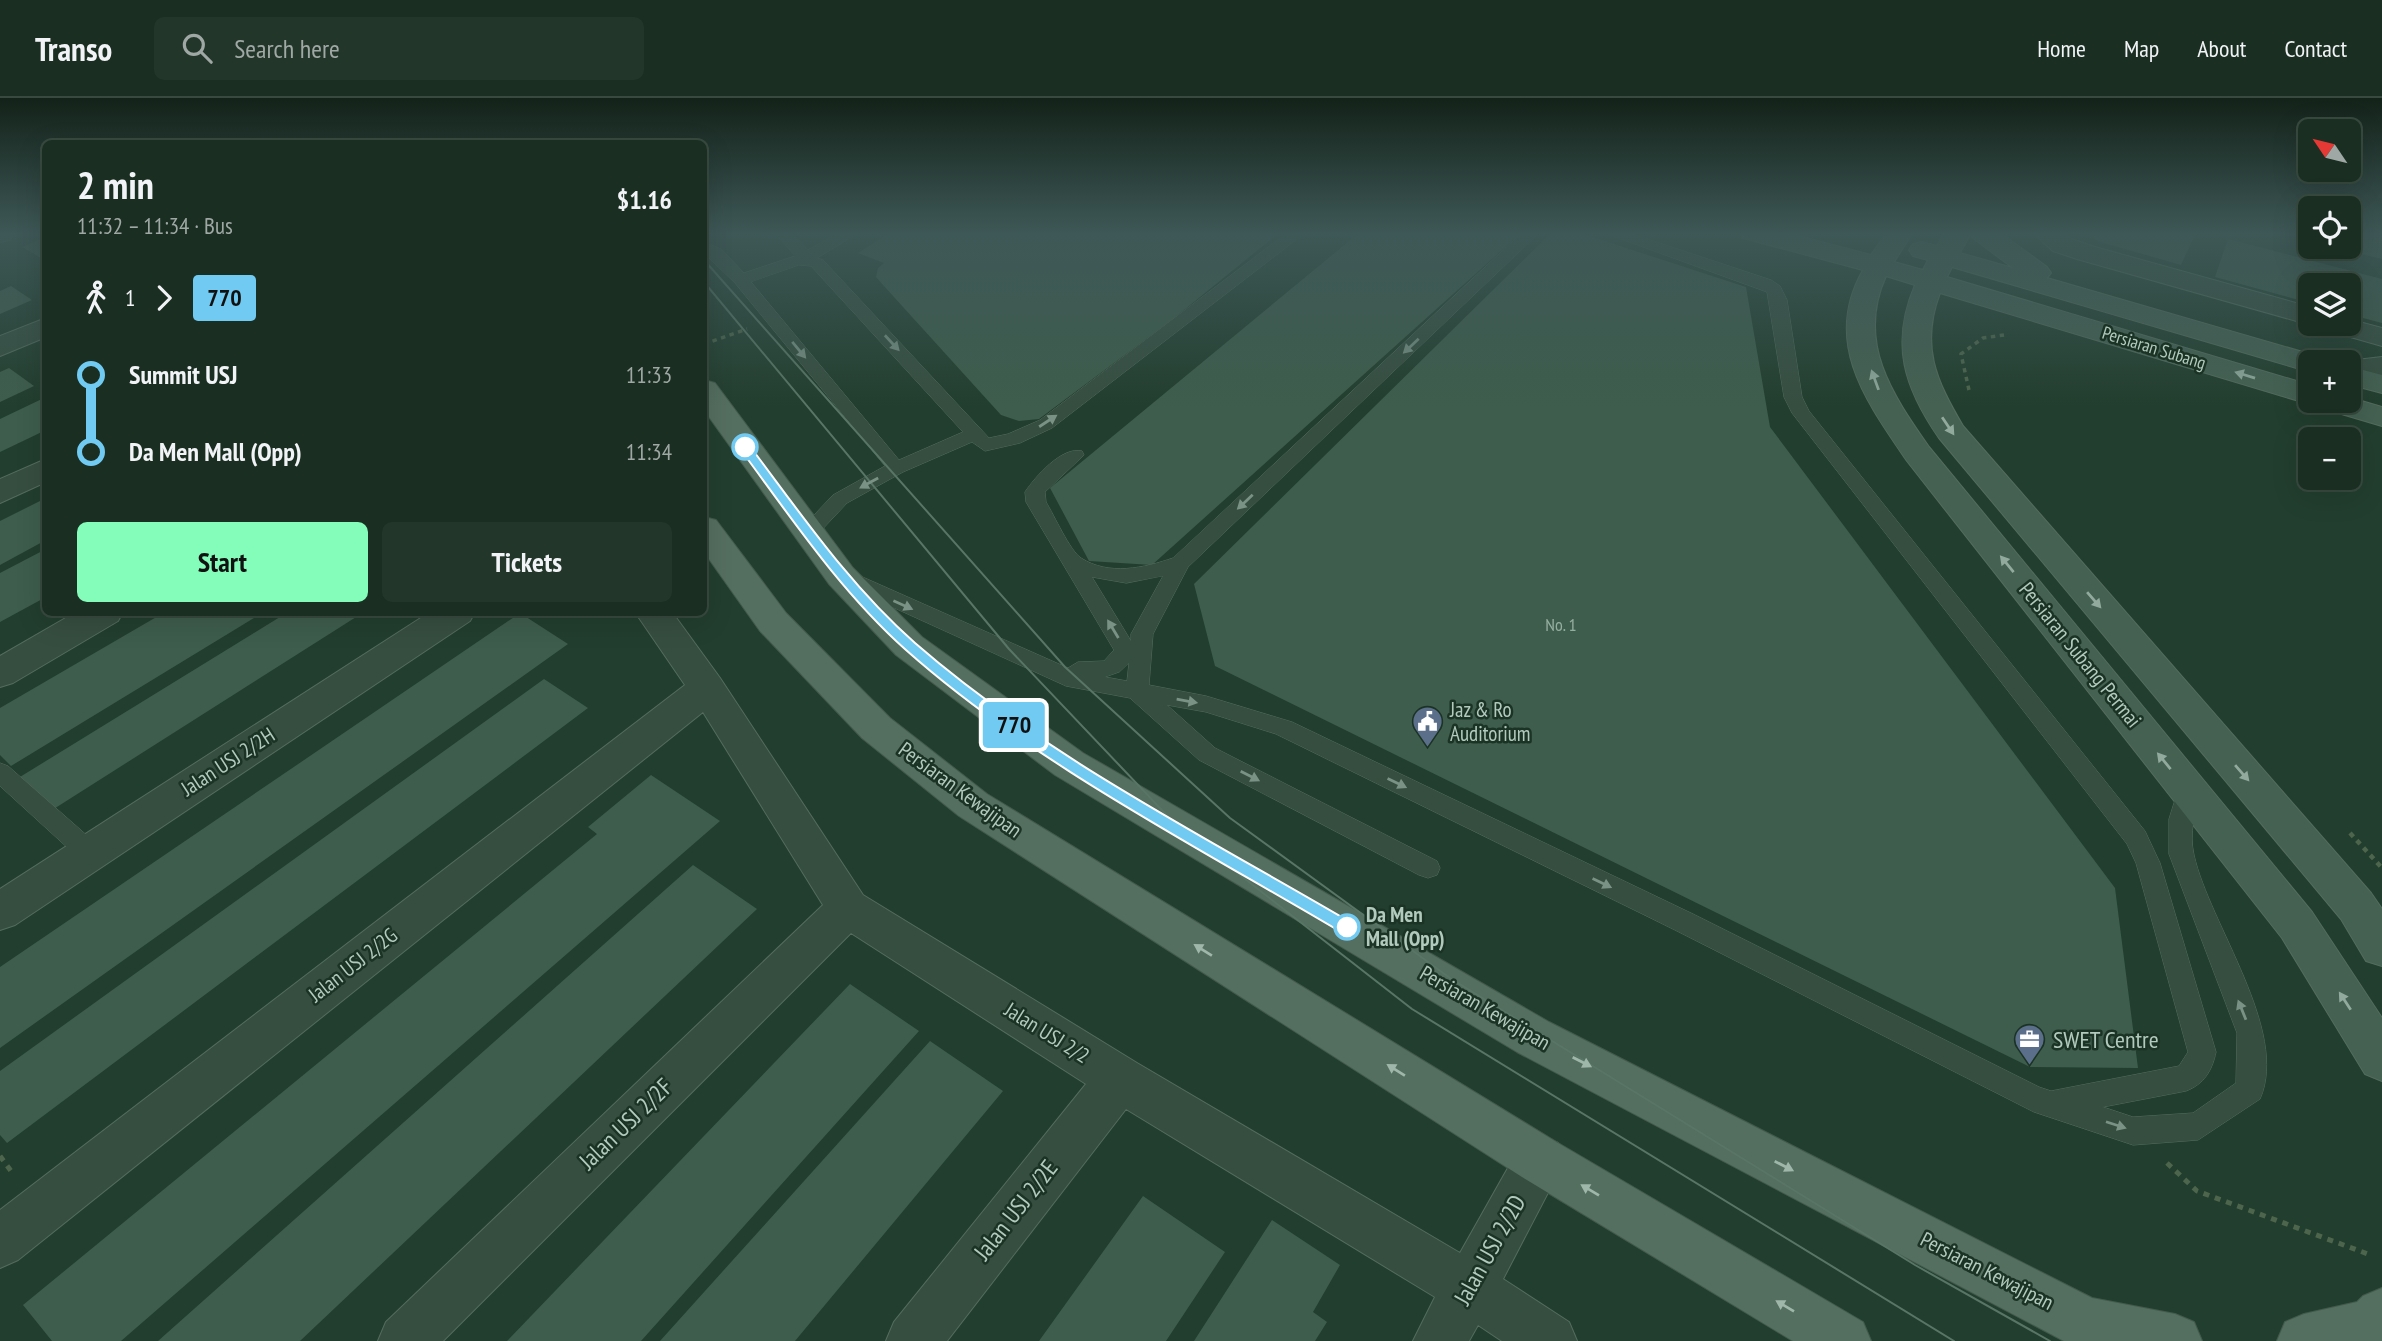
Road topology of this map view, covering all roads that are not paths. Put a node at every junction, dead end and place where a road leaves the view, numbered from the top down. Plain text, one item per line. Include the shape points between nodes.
1 (749, 290) edge
2 (843, 290) edge
3 (1222, 290) edge
4 (1470, 290) edge
5 (1774, 290) edge
6 (1846, 290) edge
7 (1868, 290) edge
8 (1927, 290) edge
9 (1960, 290) edge
10 (2059, 290) edge
11 (2065, 290) edge
12 (2218, 290) edge
13 (2072, 294) junction
14 (2010, 305) junction
15 (2298, 313) edge
16 (1859, 326) junction
17 (42, 329) edge
18 (2361, 331) edge
19 (2382, 337) edge
20 (1914, 342) junction
21 (0, 347) edge
22 (2298, 360) edge
23 (2382, 366) edge
24 (2361, 370) edge
25 (2361, 377) edge
26 (2382, 384) edge
27 (2298, 391) edge
28 (707, 393) edge
29 (2361, 411) edge
30 (2382, 417) edge
31 (975, 434) junction
32 (1075, 455) dead end
33 (896, 468) junction
34 (42, 471) edge
35 (0, 492) edge
36 (808, 531) junction
37 (707, 532) edge
38 (1072, 562) junction
39 (1180, 564) junction
40 (841, 576) junction
41 (98, 616) edge
42 (451, 616) edge
43 (656, 616) edge
44 (1043, 668) junction
45 (0, 673) edge
46 (707, 688) junction
47 (1137, 692) junction
48 (0, 772) edge
49 (2188, 791) junction
50 (90, 853) junction
51 (1428, 868) dead end
52 (848, 908) junction
53 (0, 912) edge
54 (2382, 947) edge
55 (2382, 1059) edge
56 (1120, 1079) junction
57 (2051, 1104) junction
58 (1540, 1160) junction
59 (0, 1242) edge
60 (1469, 1288) junction
61 (2382, 1315) edge
62 (2103, 1331) edge
63 (405, 1341) edge
64 (913, 1341) edge
65 (1440, 1341) edge
66 (1550, 1341) edge
67 (1844, 1341) edge
68 (2175, 1341) edge
69 (2305, 1341) edge

1 -> 33 lane
2 -> 31 lane
31 -> 3 lane via 985,444 1013,439 1046,424
4 -> 39 lane
5 - 57 lane via 1793,397 1801,413 2136,838 2148,863 2203,1052 2199,1065 2186,1078
6 - 16 main road
7 - 16 main road, Persiaran Subang Permai
8 - 20 main road via 1914,326
9 - 14 main road, Persiaran Subang
10 - 13 main road, Persiaran Subang
11 - 13 main road
12 - 15 street
13 - 22 main road, Persiaran Subang
14 - 20 main road via 1981,306 1946,316
27 -> 14 main road, Persiaran Subang
49 -> 16 main road, Persiaran Subang Permai via 1918,454 1883,403
17 - 21 street
18 - 19 street
20 -> 54 main road via 1929,397 1950,431 2356,906
23 - 24 street
25 - 26 main road
28 - 36 main road, Persiaran Kewajipan
29 - 30 main road
31 - 33 lane
32 - 38 lane via 1035,492 1036,502
33 -> 36 lane via 841,499
34 - 35 street
36 - 40 main road, Persiaran Kewajipan
58 -> 37 main road, Persiaran Kewajipan via 973,805 876,728 773,622
38 - 39 lane via 1110,577 1129,578
44 -> 38 lane via 1104,672 1118,664 1125,650
39 - 47 lane via 1142,634
40 -> 44 lane
40 -> 62 main road, Persiaran Kewajipan via 909,646 1069,764 1533,1037
41 - 45 street
42 - 50 street, Jalan USJ 2/2H
43 - 46 street, Jalan USJ 2/2
44 - 47 lane via 1074,680
46 - 52 street, Jalan USJ 2/2
46 - 59 street, Jalan USJ 2/2G
47 -> 51 lane via 1207,754
47 -> 57 lane via 1231,710 1284,728
48 - 50 lane
55 -> 49 main road, Persiaran Subang Permai via 2297,925
57 -> 49 lane via 2133,1131 2198,1126 2250,1090 2251,1033 2181,853 2181,819
50 - 53 street, Jalan USJ 2/2H
52 - 56 street, Jalan USJ 2/2
52 - 63 street, Jalan USJ 2/2F
56 - 60 street, Jalan USJ 2/2
56 - 64 street, Jalan USJ 2/2E
58 - 60 street, Jalan USJ 2/2D
67 -> 58 main road, Persiaran Kewajipan
60 - 65 street, Jalan USJ 2/2D
60 - 66 street, Jalan USJ 2/2
61 - 69 main road via 2372,1326
62 - 68 main road, Persiaran Kewajipan

